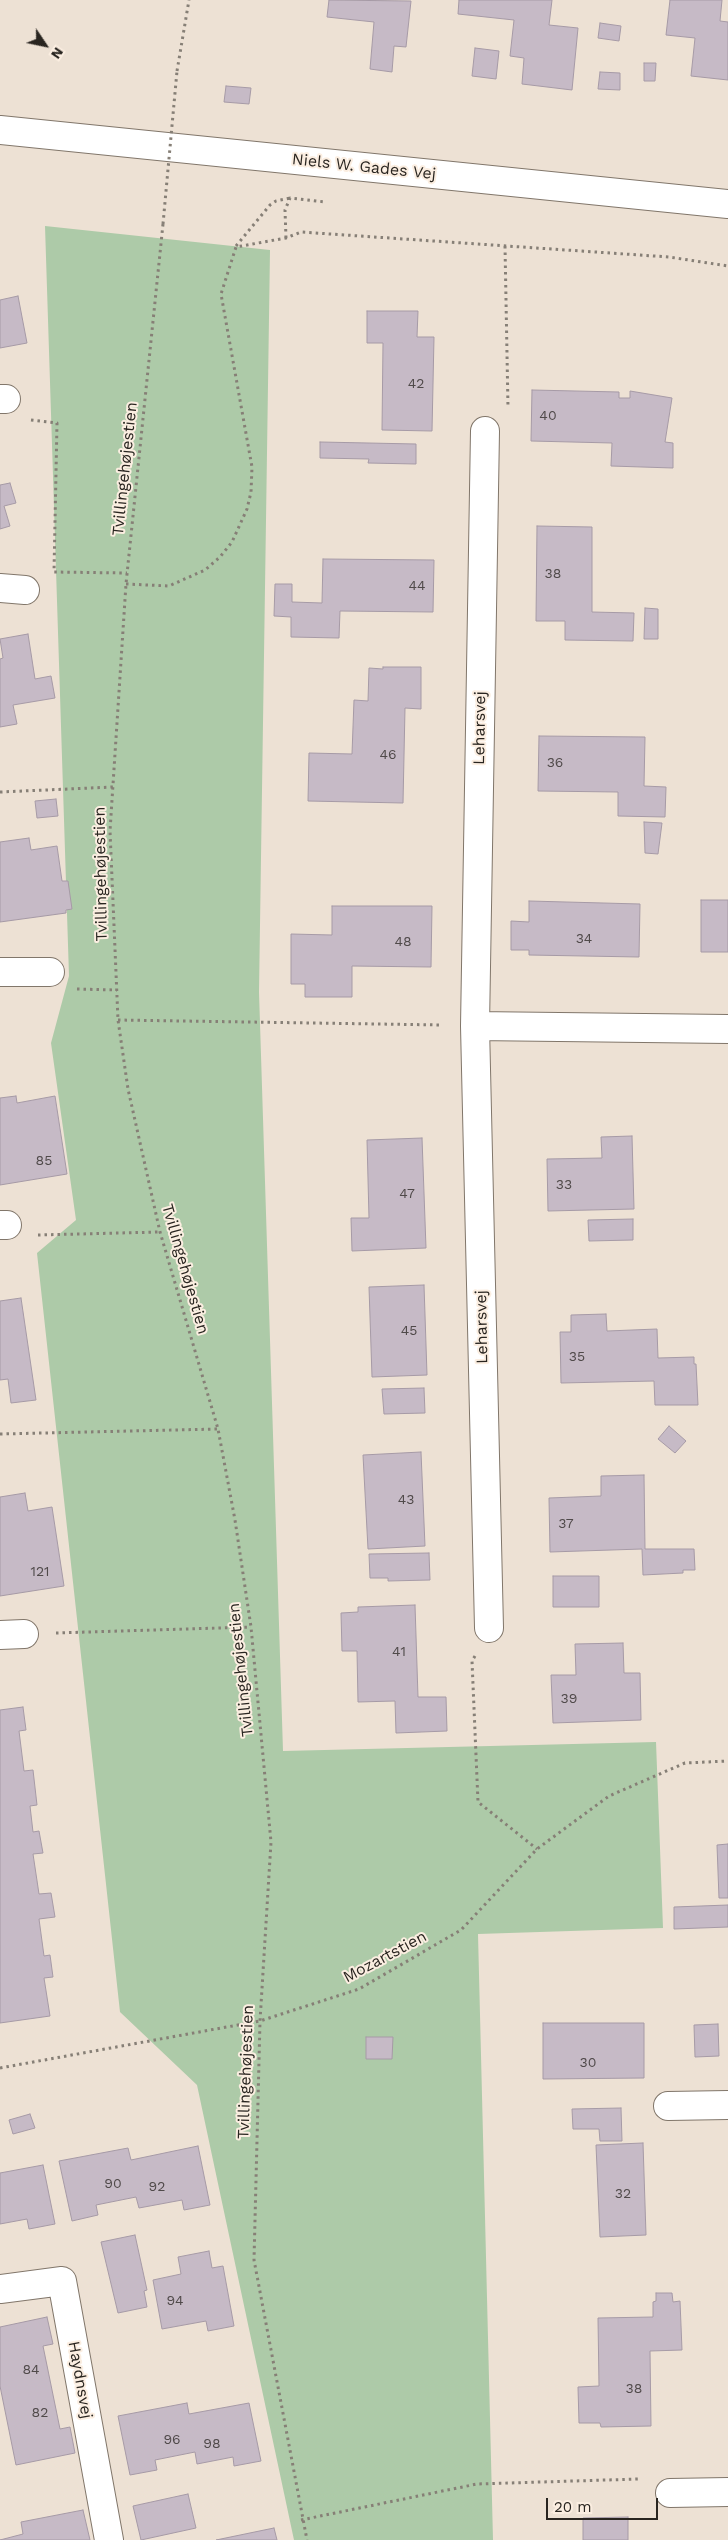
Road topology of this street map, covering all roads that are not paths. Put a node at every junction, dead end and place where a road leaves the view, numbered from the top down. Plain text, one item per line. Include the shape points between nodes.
1 (0, 130) edge
2 (728, 204) edge
3 (485, 430) road end
4 (0, 972) edge
5 (50, 972) dead end
6 (475, 1026) junction
7 (728, 1029) edge
8 (490, 1628) road end
9 (728, 2105) edge
10 (668, 2106) dead end
11 (0, 2289) edge
12 (728, 2492) edge
13 (670, 2493) road end
14 (109, 2540) edge

1 - 2 street, Niels W. Gades Vej
3 - 6 street, Leharsvej
4 - 5 street
6 - 7 street
6 - 8 street, Leharsvej
9 - 10 street
11 - 14 street, Haydnsvej via 62,2281
12 - 13 street

